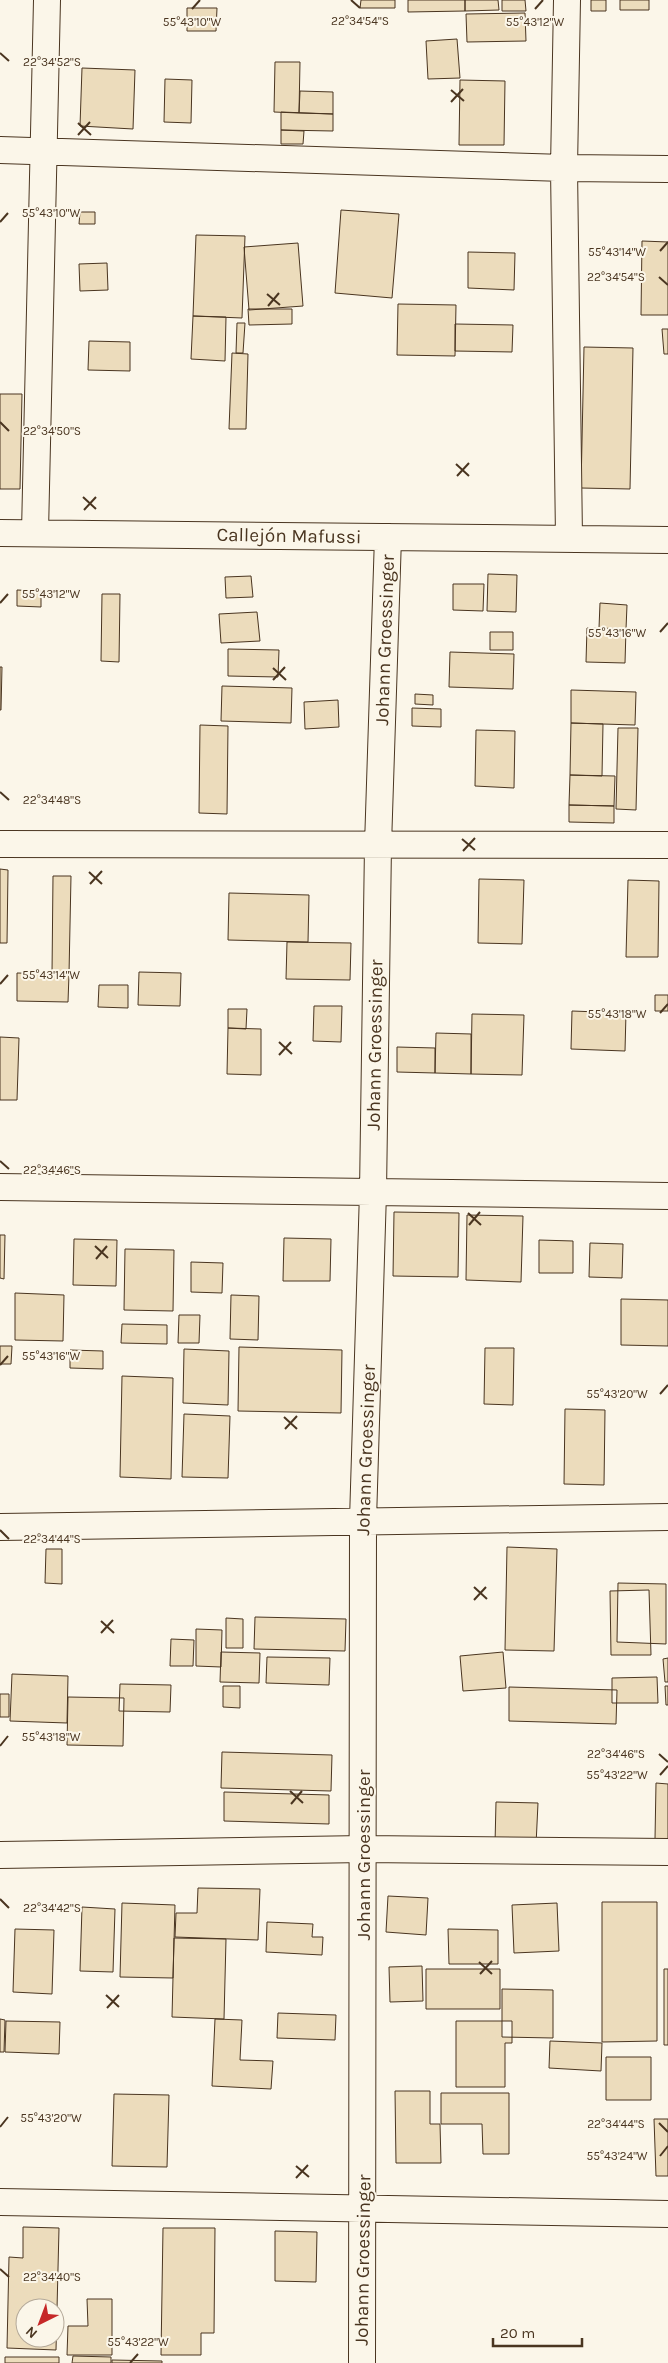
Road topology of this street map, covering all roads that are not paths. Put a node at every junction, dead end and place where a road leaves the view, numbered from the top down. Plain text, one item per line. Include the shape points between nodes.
1 (47, 0) edge
2 (567, 0) edge
3 (0, 150) edge
4 (43, 150) junction
5 (564, 168) junction
6 (668, 169) edge
7 (35, 532) junction
8 (0, 533) edge
9 (388, 537) junction
10 (569, 538) junction
11 (668, 540) edge
12 (0, 844) edge
13 (378, 845) junction
14 (668, 845) edge
15 (0, 1187) edge
16 (373, 1192) junction
17 (668, 1196) edge
18 (668, 1517) edge
19 (363, 1520) junction
20 (0, 1527) edge
21 (364, 1849) junction
22 (668, 1852) edge
23 (0, 1855) edge
24 (0, 2202) edge
25 (364, 2208) junction
26 (668, 2214) edge
27 (362, 2363) edge

1 - 4 street
2 - 5 street
3 - 4 street
4 - 5 street
4 - 7 street
5 - 6 street
5 - 10 street
7 - 8 street, Callejón Mafussi
7 - 9 street, Callejón Mafussi
9 - 10 street, Callejón Mafussi
9 - 13 street, Johann Groessinger
10 - 11 street, Callejón Mafussi
12 - 13 street
13 - 14 street
13 - 16 street, Johann Groessinger
15 - 16 street
16 - 17 street
16 - 19 street, Johann Groessinger
18 - 19 street
19 - 20 street
19 - 21 street, Johann Groessinger
21 - 22 street
21 - 23 street
21 - 25 street, Johann Groessinger
24 - 25 street
25 - 26 street
25 - 27 street, Johann Groessinger

